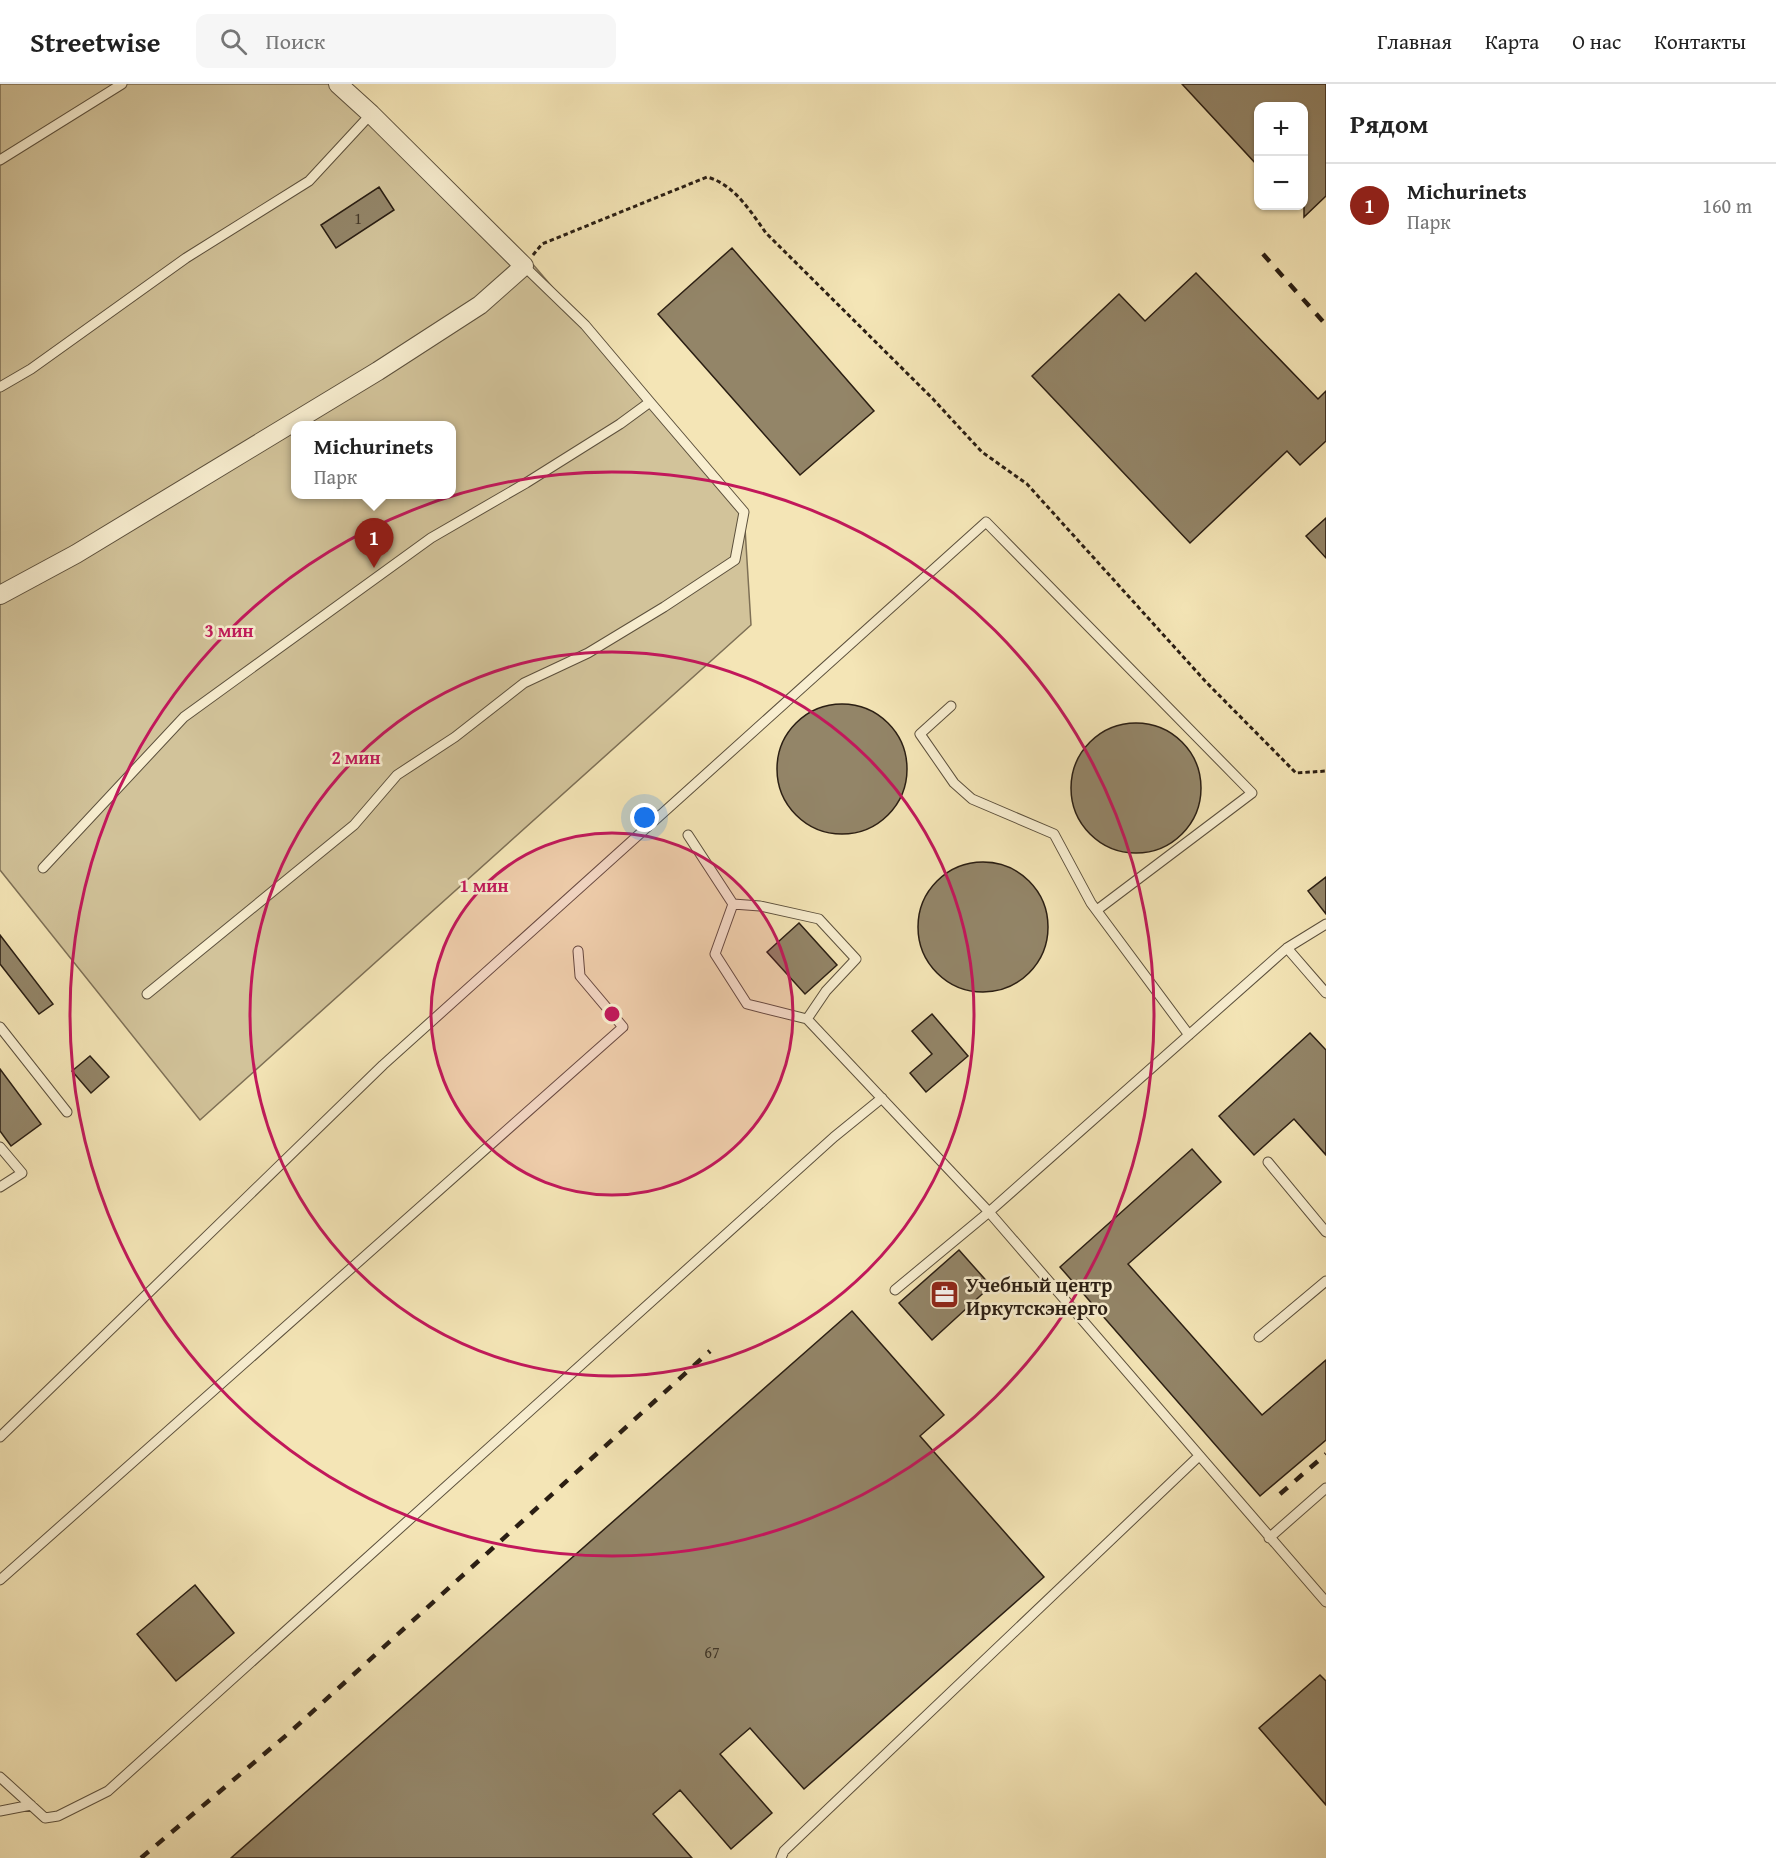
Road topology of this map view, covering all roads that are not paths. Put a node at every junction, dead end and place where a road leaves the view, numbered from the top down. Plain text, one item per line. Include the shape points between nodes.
1 (122, 84) edge
2 (338, 84) edge
3 (371, 114) junction
4 (0, 160) edge
5 (524, 266) junction
6 (0, 387) edge
7 (650, 402) junction
8 (295, 421) edge
9 (291, 424) edge
10 (0, 595) edge
11 (951, 706) dead end
12 (688, 835) dead end
13 (43, 868) dead end
14 (733, 904) junction
15 (1097, 910) junction
16 (1326, 924) edge
17 (1287, 948) junction
18 (578, 951) dead end
19 (1326, 993) edge
20 (147, 994) dead end
21 (807, 1019) junction
22 (0, 1027) edge
23 (1189, 1035) junction
24 (882, 1098) junction
25 (67, 1112) dead end
26 (0, 1147) edge
27 (1268, 1162) dead end
28 (0, 1187) edge
29 (989, 1212) junction
30 (1326, 1232) edge
31 (1326, 1281) edge
32 (896, 1290) dead end
33 (1259, 1336) dead end
34 (0, 1437) edge
35 (1199, 1456) junction
36 (1326, 1488) edge
37 (1269, 1538) junction
38 (0, 1580) edge
39 (1326, 1602) edge
40 (0, 1777) edge
41 (31, 1804) junction
42 (0, 1811) edge
43 (781, 1858) edge

1 - 4 lane
2 - 3 street
3 - 5 street
3 - 6 lane via 309,181 186,258
5 - 7 lane via 585,325
5 - 8 street via 480,305
7 - 13 lane via 526,483 431,538 184,717
7 - 20 lane via 744,512 735,560 588,653 524,683 455,737 397,775 354,825
9 - 10 street via 76,554
11 - 15 lane via 920,735 933,754 954,783 972,799 1054,834
12 - 14 lane
14 - 21 lane via 715,954 747,1004
14 - 21 lane via 819,919 856,959
15 - 23 lane
15 - 34 lane via 1252,793 986,522 383,1065
16 - 17 lane
17 - 19 lane
17 - 23 lane
18 - 38 lane via 580,976 623,1027
21 - 24 lane
22 - 25 lane
23 - 29 lane
24 - 29 lane
24 - 41 lane via 108,1791 58,1816 45,1818
26 - 28 lane via 22,1173
27 - 30 lane
29 - 32 lane
29 - 35 lane
31 - 33 lane
35 - 37 lane
35 - 43 lane
36 - 37 lane
37 - 39 lane
40 - 41 lane
41 - 42 lane

